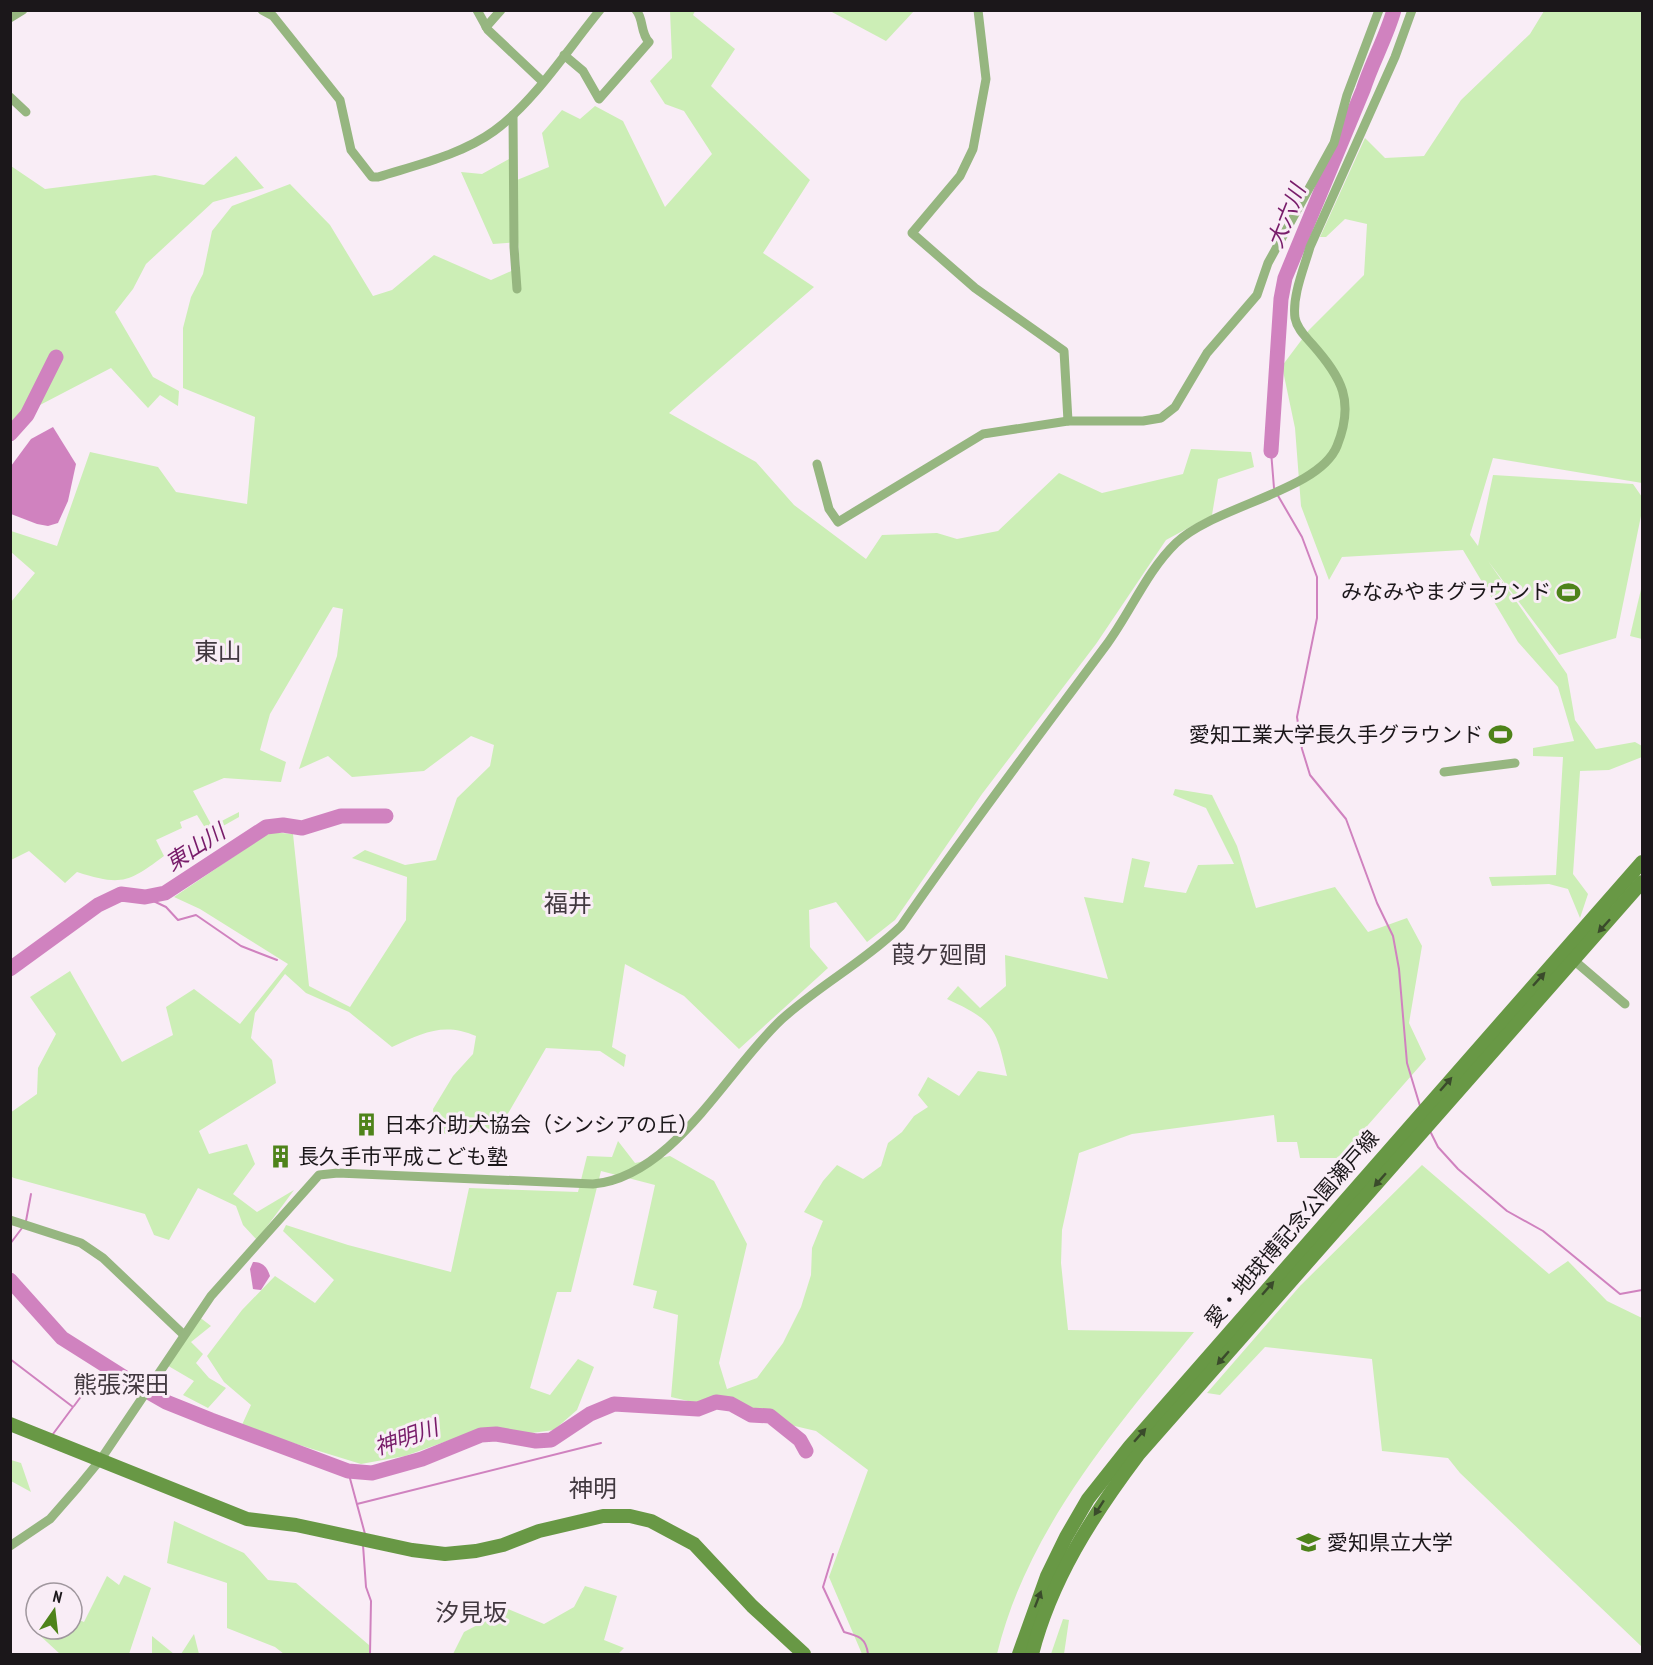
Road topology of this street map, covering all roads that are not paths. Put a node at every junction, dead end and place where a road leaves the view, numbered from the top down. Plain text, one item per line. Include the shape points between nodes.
1 (23, 10) edge
2 (262, 10) edge
3 (477, 10) edge
4 (501, 10) edge
5 (600, 10) edge
6 (636, 10) edge
7 (978, 10) edge
8 (1379, 10) edge
9 (1412, 10) edge
10 (10, 18) edge
11 (486, 27) junction
12 (564, 55) junction
13 (542, 81) junction
14 (10, 97) edge
15 (26, 112) dead end
16 (513, 115) junction
17 (517, 289) dead end
18 (1068, 422) junction
19 (817, 464) dead end
20 (1515, 763) dead end
21 (1444, 772) dead end
22 (1642, 862) edge
23 (1642, 882) edge
24 (1568, 956) junction
25 (1625, 1004) dead end
26 (1413, 1132) junction
27 (10, 1220) edge
28 (184, 1335) junction
29 (10, 1424) edge
30 (101, 1459) junction
31 (10, 1546) edge
32 (804, 1654) edge
33 (1019, 1654) edge
34 (1032, 1654) edge

1 - 10 street
2 - 16 street via 273,16 340,100 351,150 372,177 446,154 484,137
3 - 11 street
4 - 11 street
5 - 12 street
6 - 12 street via 649,42 599,99 583,71
7 - 18 street via 986,79 973,149 960,176 912,233 975,288 1064,351
8 - 18 street via 1347,95 1334,143 1269,263 1257,295 1207,353 1174,407 1161,418 1143,421
9 - 28 street via 1310,247 1301,278 1295,318 1300,330 1334,369 1345,391 1344,420 1336,448 1321,467 1291,485 1234,508 1189,531 1175,544 1115,633 901,926 883,944 808,996 780,1021 651,1163 611,1182 593,1184 319,1175 211,1296
11 - 13 street
12 - 13 street
13 - 16 street
14 - 15 street
16 - 17 street
18 - 19 street via 983,434 838,522 829,509
20 - 21 street
22 - 24 main road, 愛・地球博記念公園瀬戸線
23 -> 24 main road, 愛・地球博記念公園瀬戸線
24 - 25 street
24 - 26 main road, 愛・地球博記念公園瀬戸線
33 -> 26 main road, 愛・地球博記念公園瀬戸線 via 1047,1576 1088,1499 1142,1432
26 -> 34 main road, 愛・地球博記念公園瀬戸線 via 1099,1506 1059,1579
27 - 28 street via 81,1243 103,1258
28 - 30 street
29 - 30 main road
30 - 31 street via 50,1519
30 - 32 main road via 247,1520 296,1525 445,1554 503,1545 539,1531 603,1515 651,1521 694,1544

